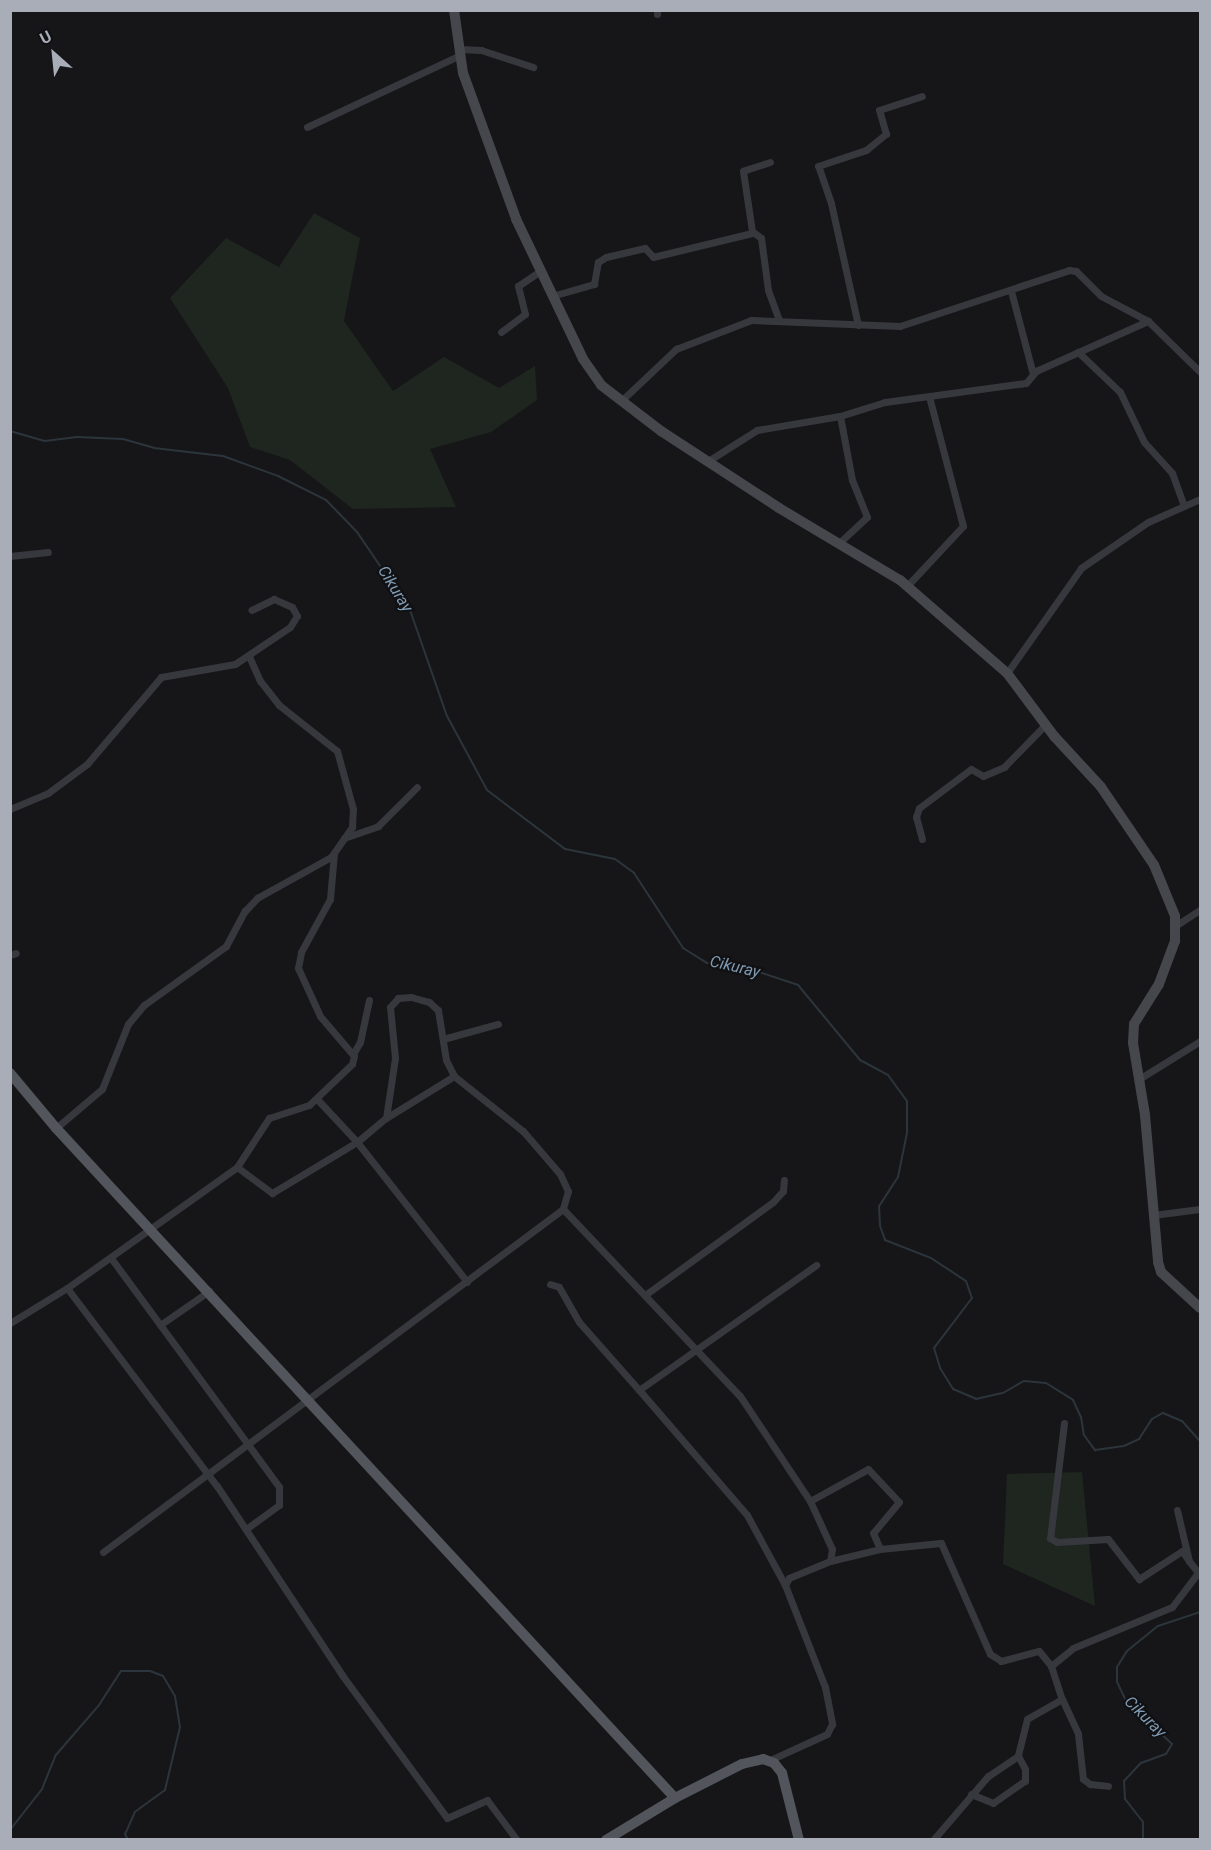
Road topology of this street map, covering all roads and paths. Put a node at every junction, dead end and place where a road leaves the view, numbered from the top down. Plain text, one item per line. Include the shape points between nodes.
1 (454, 10) edge
2 (460, 52) junction
3 (533, 68) dead end
4 (922, 96) dead end
5 (307, 126) dead end
6 (770, 162) dead end
7 (752, 233) junction
8 (539, 272) junction
9 (1011, 291) junction
10 (552, 296) junction
11 (778, 320) junction
12 (1148, 321) junction
13 (858, 325) junction
14 (501, 332) dead end
15 (1078, 352) junction
16 (1200, 372) edge
17 (1033, 374) junction
18 (929, 396) junction
19 (621, 401) junction
20 (840, 416) junction
21 (708, 460) junction
22 (1200, 499) edge
23 (1184, 506) junction
24 (839, 543) junction
25 (48, 552) dead end
26 (10, 556) edge
27 (907, 586) junction
28 (251, 610) dead end
29 (249, 656) junction
30 (1007, 673) junction
31 (1045, 724) junction
32 (417, 787) dead end
33 (10, 809) edge
34 (341, 838) junction
35 (922, 839) dead end
36 (334, 853) junction
37 (1200, 910) edge
38 (1175, 926) junction
39 (369, 1000) dead end
40 (498, 1024) dead end
41 (443, 1040) junction
42 (1200, 1041) edge
43 (353, 1054) junction
44 (10, 1073) edge
45 (454, 1076) junction
46 (1139, 1079) junction
47 (317, 1099) junction
48 (386, 1118) junction
49 (56, 1128) junction
50 (357, 1142) junction
51 (237, 1167) junction
52 (784, 1180) dead end
53 (563, 1209) junction
54 (1200, 1209) edge
55 (1152, 1215) junction
56 (150, 1229) junction
57 (111, 1258) junction
58 (816, 1265) dead end
59 (467, 1282) junction
60 (550, 1284) dead end
61 (67, 1288) junction
62 (209, 1291) junction
63 (645, 1295) junction
64 (1200, 1308) edge
65 (10, 1323) edge
66 (160, 1325) junction
67 (697, 1349) junction
68 (639, 1390) junction
69 (308, 1400) junction
70 (1064, 1423) dead end
71 (246, 1445) junction
72 (208, 1475) junction
73 (810, 1501) junction
74 (1177, 1510) dead end
75 (246, 1529) junction
76 (880, 1549) junction
77 (103, 1552) dead end
78 (830, 1561) junction
79 (1189, 1561) junction
80 (1199, 1575) edge
81 (785, 1585) junction
82 (1051, 1666) junction
83 (1062, 1699) junction
84 (1018, 1756) junction
85 (770, 1760) junction
86 (1108, 1786) dead end
87 (971, 1794) junction
88 (675, 1797) junction
89 (517, 1839) edge
90 (606, 1839) edge
91 (800, 1839) edge
92 (933, 1839) edge

1 - 2 street
2 - 3 street via 481,50
2 - 5 street
2 - 8 street via 472,100
4 - 13 street via 879,110 886,134 866,150 818,166 831,203
6 - 7 street via 743,171
7 - 10 street via 653,257 645,248 606,257 598,262 594,284
7 - 11 street via 761,238 768,290
8 - 10 street
8 - 14 street via 518,286 526,312
9 - 12 street via 1073,270 1098,294
9 - 13 street via 905,325
9 - 17 street
10 - 19 street via 590,372
11 - 13 street
11 - 19 street via 751,320 684,345
12 - 15 street
12 - 16 street
15 - 17 street
15 - 23 street via 1120,392 1148,447 1172,473
17 - 18 street via 1026,383
18 - 20 street via 885,402
18 - 27 street via 963,526
19 - 21 street
20 - 21 street via 750,431
20 - 24 street via 852,480 867,517
21 - 24 street
22 - 23 street
23 - 30 street via 1148,522 1074,575
24 - 27 street
25 - 26 street
27 - 30 street
28 - 29 street via 274,599 292,607 297,616 290,627
29 - 33 street via 225,668 161,677 87,764 48,793
29 - 34 street via 260,681 279,705 337,751 354,818 352,827
30 - 31 street
31 - 35 street via 1004,767 983,776 970,769 919,808 916,817
31 - 38 street via 1101,787 1133,832 1154,865 1175,916
32 - 34 street via 378,826
34 - 36 street
36 - 43 street via 330,899 301,952 298,968 320,1016
36 - 49 street via 257,898 245,911 226,946 144,1005 128,1024 102,1089
37 - 38 street
38 - 46 street via 1175,942 1159,984 1134,1024
39 - 43 street
40 - 41 street
41 - 45 street
41 - 48 street via 439,1012 433,1004 411,997 393,1003 390,1011 395,1058
42 - 46 street
43 - 47 street via 352,1064
44 - 49 main road
45 - 48 street
45 - 53 street via 517,1126 548,1159 568,1191
46 - 55 street
47 - 50 street
47 - 51 street via 304,1108 275,1113 269,1118
48 - 50 street
49 - 56 main road
50 - 51 street via 272,1193
50 - 59 street
51 - 56 street
52 - 63 street via 783,1191 773,1202
53 - 59 street
53 - 63 street
54 - 55 street
55 - 64 street via 1161,1272
56 - 57 street
56 - 62 main road
57 - 61 street
57 - 66 street
58 - 67 street
59 - 69 street
60 - 68 street via 559,1287 579,1322
61 - 65 street
61 - 72 street
62 - 66 street
62 - 69 main road
63 - 67 street
66 - 71 street
67 - 68 street
67 - 73 street via 740,1396
68 - 81 street via 747,1515
69 - 71 street
69 - 88 main road
70 - 79 street via 1050,1538 1057,1542 1108,1539 1139,1579 1182,1551
71 - 72 street
71 - 75 street via 279,1488 282,1499
72 - 75 street
72 - 77 street
73 - 76 street via 868,1469 899,1502 873,1533
73 - 78 street via 832,1548
74 - 79 street
75 - 89 street via 342,1675 447,1818 451,1820 487,1800
76 - 78 street
76 - 82 street via 941,1543 990,1654 1001,1661 1039,1651
78 - 81 street via 789,1578
79 - 80 street
80 - 82 street via 1172,1607 1073,1647
81 - 85 street via 825,1687 832,1724 826,1734
82 - 83 street
83 - 84 street via 1027,1719
83 - 86 street via 1078,1734 1083,1779 1090,1785
84 - 87 street
84 - 87 street via 1026,1769 1025,1781 993,1803
85 - 88 main road via 742,1764
85 - 91 main road via 779,1767 786,1783
87 - 92 street
88 - 90 main road

